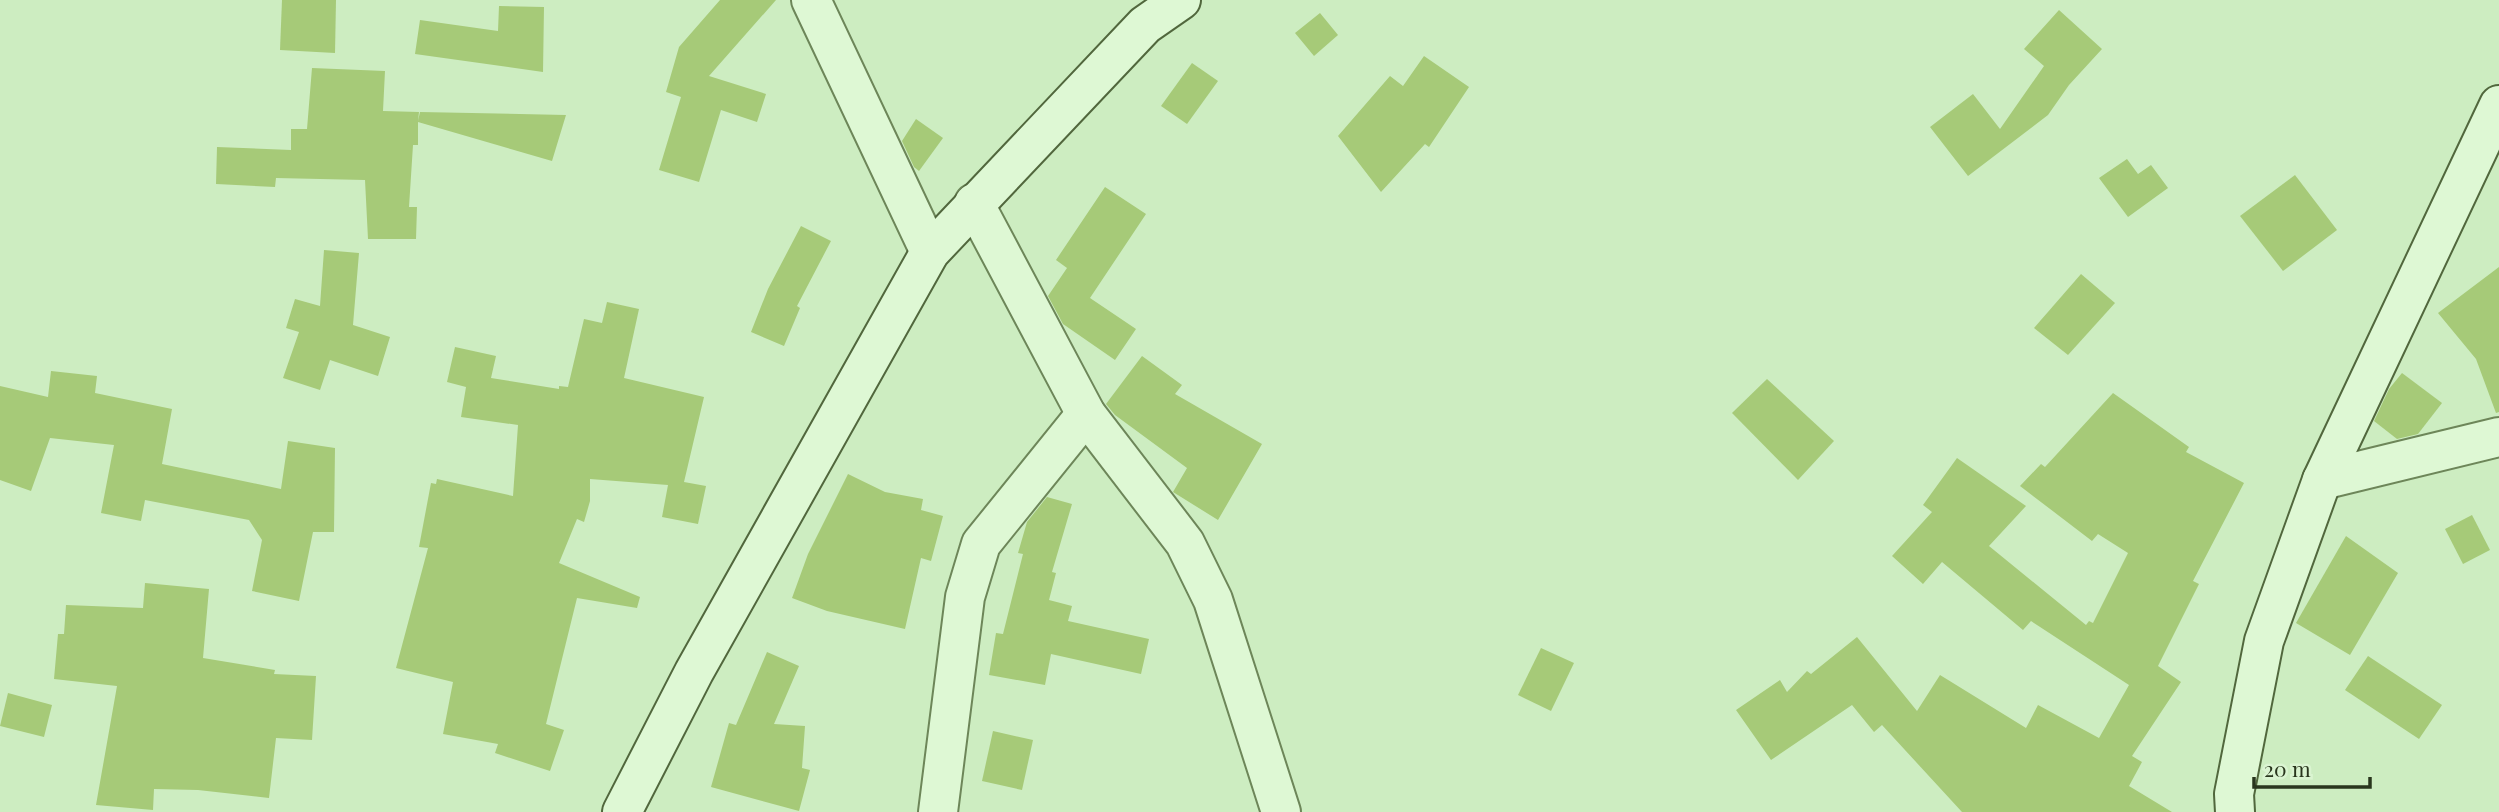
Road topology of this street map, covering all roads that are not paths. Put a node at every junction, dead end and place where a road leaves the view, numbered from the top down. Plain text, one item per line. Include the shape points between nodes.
1 (811, 0) edge
2 (1181, 0) edge
3 (2499, 105) edge
4 (974, 202) junction
5 (930, 252) junction
6 (1086, 414) junction
7 (2499, 437) edge
8 (2322, 480) junction
9 (622, 812) edge
10 (938, 812) edge
11 (1281, 812) edge
12 (2235, 812) edge

1 - 5 street
2 - 4 street via 1145,25
3 - 8 street
4 - 5 street
4 - 6 street
5 - 9 street via 694,671
6 - 10 street via 981,544 965,597
6 - 11 street via 1185,543 1213,600
7 - 8 street
8 - 12 street via 2264,641 2234,794

